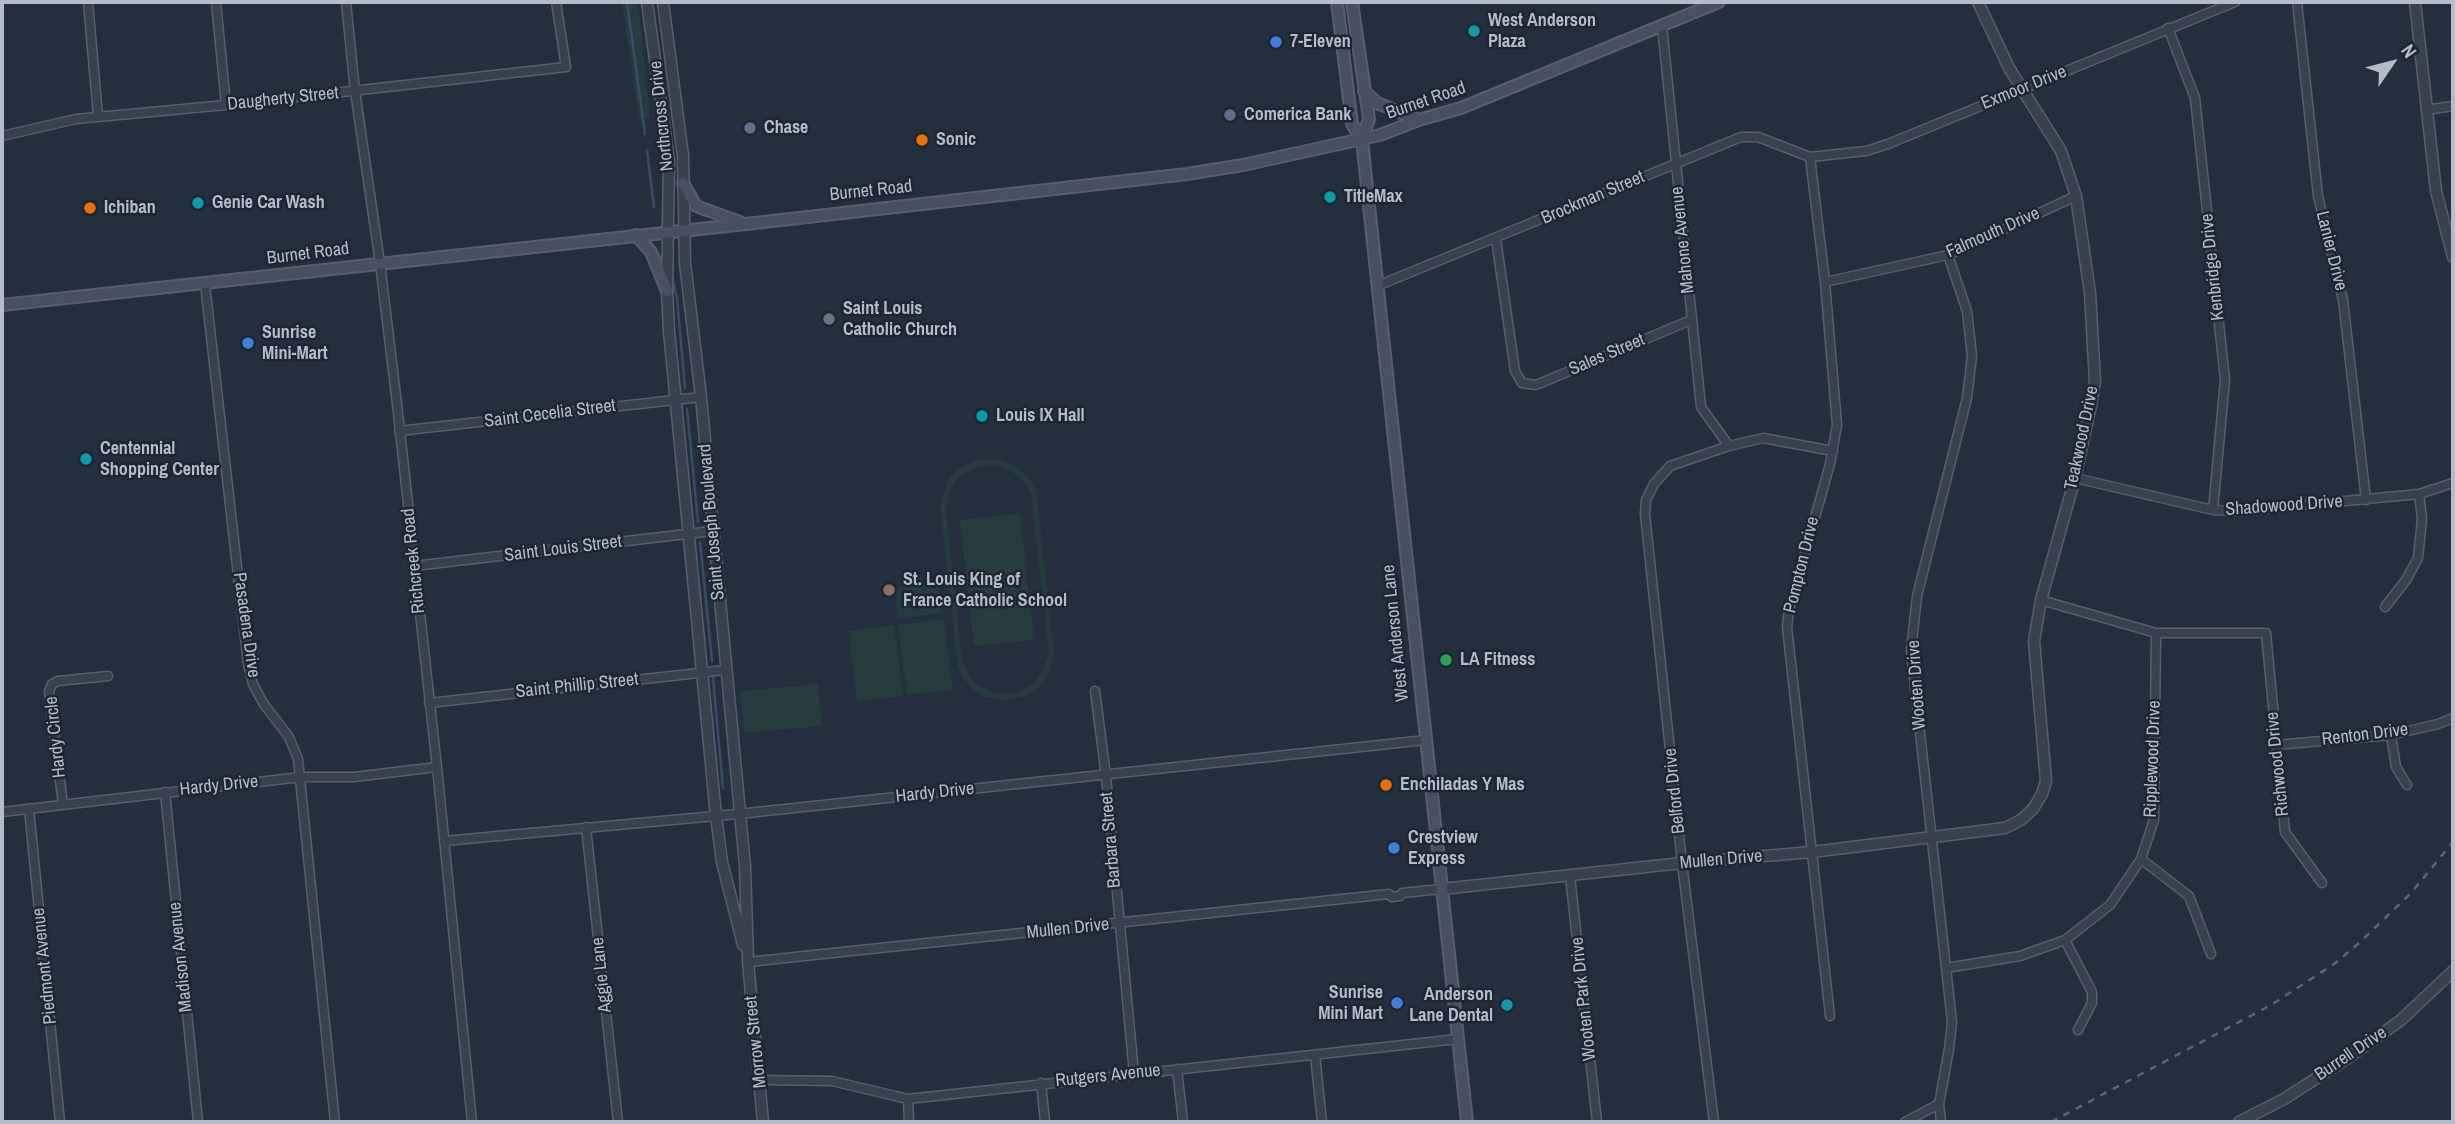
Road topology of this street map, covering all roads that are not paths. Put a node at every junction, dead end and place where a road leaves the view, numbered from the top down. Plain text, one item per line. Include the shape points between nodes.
1 (88, 2) edge
2 (216, 2) edge
3 (345, 2) edge
4 (556, 2) edge
5 (648, 2) edge
6 (663, 2) edge
7 (1337, 2) edge
8 (1352, 2) edge
9 (1719, 2) edge
10 (1978, 2) edge
11 (2235, 2) edge
12 (2297, 2) edge
13 (2415, 2) edge
14 (1662, 26) junction
15 (2168, 28) junction
16 (668, 37) junction
17 (653, 38) junction
18 (2021, 89) junction
19 (355, 90) junction
20 (1364, 90) junction
21 (226, 105) junction
22 (2453, 106) edge
23 (2426, 110) junction
24 (98, 117) junction
25 (1419, 120) junction
26 (2, 136) edge
27 (1362, 140) junction
28 (1810, 157) junction
29 (1676, 164) junction
30 (683, 183) junction
31 (2076, 196) junction
32 (746, 223) junction
33 (685, 230) junction
34 (2449, 230) edge
35 (668, 232) junction
36 (636, 235) junction
37 (1496, 239) junction
38 (1948, 255) junction
39 (2453, 257) edge
40 (380, 263) junction
41 (1825, 282) junction
42 (205, 284) junction
43 (1377, 286) junction
44 (667, 291) junction
45 (2, 305) edge
46 (1691, 320) junction
47 (701, 397) junction
48 (677, 399) junction
49 (399, 431) junction
50 (1729, 446) junction
51 (1833, 451) junction
52 (2075, 478) junction
53 (2453, 483) edge
54 (2419, 494) junction
55 (2366, 500) junction
56 (2213, 510) junction
57 (712, 531) junction
58 (689, 534) junction
59 (414, 566) junction
60 (2041, 600) junction
61 (2385, 607) dead end
62 (2156, 633) junction
63 (725, 670) junction
64 (702, 672) junction
65 (108, 676) dead end
66 (1095, 691) dead end
67 (429, 703) junction
68 (2453, 718) edge
69 (2391, 735) junction
70 (1426, 740) junction
71 (2276, 744) junction
72 (437, 767) junction
73 (1106, 776) junction
74 (301, 778) junction
75 (2407, 785) dead end
76 (165, 792) junction
77 (63, 805) junction
78 (29, 809) junction
79 (2033, 809) joint
80 (2, 812) edge
81 (739, 814) junction
82 (716, 816) junction
83 (586, 827) junction
84 (1931, 838) junction
85 (444, 841) junction
86 (1812, 852) junction
87 (2141, 859) junction
88 (1682, 863) junction
89 (1570, 876) junction
90 (2322, 883) dead end
91 (1442, 889) junction
92 (1119, 924) junction
93 (2065, 940) junction
94 (2211, 954) dead end
95 (748, 962) junction
96 (1946, 968) junction
97 (2453, 971) edge
98 (1830, 1016) dead end
99 (2078, 1030) dead end
100 (1458, 1039) junction
101 (1315, 1055) junction
102 (1177, 1069) junction
103 (1134, 1073) junction
104 (760, 1080) junction
105 (1041, 1083) junction
106 (908, 1099) junction
107 (1939, 1104) junction
108 (60, 1122) edge
109 (198, 1122) edge
110 (335, 1122) edge
111 (472, 1122) edge
112 (618, 1122) edge
113 (763, 1122) edge
114 (909, 1122) edge
115 (1045, 1122) edge
116 (1183, 1122) edge
117 (1322, 1122) edge
118 (1467, 1122) edge
119 (1597, 1122) edge
120 (1714, 1122) edge
121 (1905, 1122) edge
122 (1941, 1122) edge
123 (2239, 1122) edge

1 - 24 street
2 - 21 street
3 - 19 street, Richcreek Road
4 - 19 street, Daugherty Street via 566,67
5 - 17 street, Northcross Drive
6 - 16 street, Northcross Drive
7 - 27 main road, West Anderson Lane via 1352,124
8 - 20 main road, West Anderson Lane
9 - 14 main road, Burnet Road
10 - 18 street, Teakwood Drive
11 - 15 street, Exmoor Drive
12 - 55 street, Lanier Drive via 2318,196 2343,300
13 - 23 street
14 - 25 main road, Burnet Road via 1461,108
14 - 29 street, Mahone Avenue
15 - 18 street, Exmoor Drive
15 - 56 street, Kenbridge Drive via 2195,98 2225,380
16 - 17 street
16 - 30 street, Northcross Drive
17 - 35 street, Northcross Drive via 669,161
18 - 28 street, Exmoor Drive via 1888,144
18 - 31 street, Teakwood Drive via 2061,150
19 - 21 street, Daugherty Street
19 - 40 street, Richcreek Road
20 - 25 main road via 1377,103
20 - 27 main road, West Anderson Lane via 1368,119
21 - 24 street, Daugherty Street
22 - 23 street
23 - 34 street via 2435,191
24 - 26 street, Daugherty Street
25 - 27 main road, Burnet Road
27 - 32 main road, Burnet Road via 1187,174
27 - 43 main road, West Anderson Lane
28 - 29 street, Brockman Street via 1751,136
28 - 41 street, Pompton Drive
29 - 37 street, Brockman Street
29 - 46 street, Mahone Avenue
30 - 32 main road via 696,206
30 - 33 street, Northcross Drive
31 - 38 street, Falmouth Drive
31 - 52 street, Teakwood Drive via 2091,293 2095,381
32 - 33 main road, Burnet Road
33 - 35 main road, Burnet Road
33 - 47 street, Saint Joseph Boulevard
34 - 39 street
35 - 36 main road, Burnet Road
35 - 44 street, Saint Joseph Boulevard
36 - 40 main road, Burnet Road
36 - 44 main road via 651,251
37 - 43 street, Brockman Street
37 - 46 street, Sales Street via 1514,371 1522,383 1536,385
38 - 41 street, Falmouth Drive
38 - 84 street, Wooten Drive via 1967,311 1972,356 1967,398 1917,596 1911,651
40 - 42 main road, Burnet Road
40 - 49 street, Richcreek Road
41 - 51 street, Pompton Drive via 1837,425
42 - 45 main road, Burnet Road
42 - 74 street, Pasadena Drive via 248,664 263,703 295,748
43 - 70 main road, West Anderson Lane
44 - 48 street, Saint Joseph Boulevard
46 - 50 street, Mahone Avenue via 1701,407
47 - 48 street, Saint Cecelia Street
47 - 57 street, Saint Joseph Boulevard
48 - 49 street, Saint Cecelia Street
48 - 58 street, Saint Joseph Boulevard
49 - 59 street, Richcreek Road
50 - 51 street via 1763,438
50 - 88 street, Belford Drive via 1670,466 1646,500
51 - 86 street, Pompton Drive via 1787,627
52 - 56 street, Shadowood Drive
52 - 60 street, Teakwood Drive
53 - 54 street, Shadowood Drive
54 - 55 street, Shadowood Drive
54 - 61 street via 2418,558
55 - 56 street, Shadowood Drive via 2258,511
57 - 58 street, Saint Louis Street
57 - 63 street, Saint Joseph Boulevard
58 - 59 street, Saint Louis Street
58 - 64 street, Saint Joseph Boulevard
59 - 67 street, Richcreek Road
60 - 62 street
60 - 79 street, Teakwood Drive via 2034,641 2046,781
62 - 71 street, Richwood Drive via 2266,633
62 - 87 street, Ripplewood Drive via 2154,820
63 - 64 street, Saint Phillip Street
63 - 81 street, Saint Joseph Boulevard
64 - 67 street, Saint Phillip Street
64 - 82 street, Saint Joseph Boulevard
65 - 77 street, Hardy Circle via 58,681 49,691
66 - 73 street, Barbara Street
67 - 72 street, Richcreek Road
68 - 69 street, Renton Drive
69 - 71 street, Renton Drive
69 - 75 street via 2396,767
70 - 73 street, Hardy Drive
70 - 91 main road, West Anderson Lane
71 - 90 street, Richwood Drive via 2286,832
72 - 74 street, Hardy Drive
72 - 85 street, Richcreek Road
73 - 81 street, Hardy Drive
73 - 92 street, Barbara Street
74 - 76 street, Hardy Drive
74 - 110 street, Pasadena Drive
76 - 77 street, Hardy Drive
76 - 109 street, Madison Avenue
77 - 78 street, Hardy Drive
78 - 80 street, Hardy Drive
78 - 108 street, Piedmont Avenue
79 - 84 street, Mullen Drive via 2005,828
81 - 82 street, Hardy Drive
81 - 95 street, Morrow Street
82 - 83 street, Hardy Drive
82 - 95 street, Morrow Street via 722,862
83 - 85 street, Hardy Drive
83 - 112 street, Aggie Lane
84 - 86 street, Mullen Drive
84 - 96 street, Wooten Drive
85 - 111 street, Richcreek Road
86 - 88 street, Mullen Drive
86 - 98 street, Pompton Drive
87 - 93 street, Ripplewood Drive via 2110,905
87 - 94 street via 2189,896
88 - 89 street, Mullen Drive
88 - 120 street, Belford Drive
89 - 91 street, Mullen Drive
89 - 119 street, Wooten Park Drive
91 - 92 street, Mullen Drive
91 - 100 main road, West Anderson Lane
92 - 95 street, Mullen Drive
92 - 103 street, Barbara Street
93 - 96 street, Ripplewood Drive via 2020,956
93 - 99 street via 2092,992 2092,1003
95 - 104 street, Morrow Street
96 - 107 street, Wooten Drive via 1952,1022
97 - 123 street, Burrell Drive via 2401,1020 2348,1058
100 - 101 street, Rutgers Avenue
100 - 118 main road, West Anderson Lane
101 - 102 street, Rutgers Avenue
101 - 117 street
102 - 103 street, Rutgers Avenue
102 - 116 street
103 - 105 street, Rutgers Avenue
104 - 106 street, Rutgers Avenue via 832,1081
104 - 113 street, Morrow Street
105 - 106 street, Rutgers Avenue
105 - 115 street
106 - 114 street
107 - 121 street
107 - 122 street, Wooten Drive

